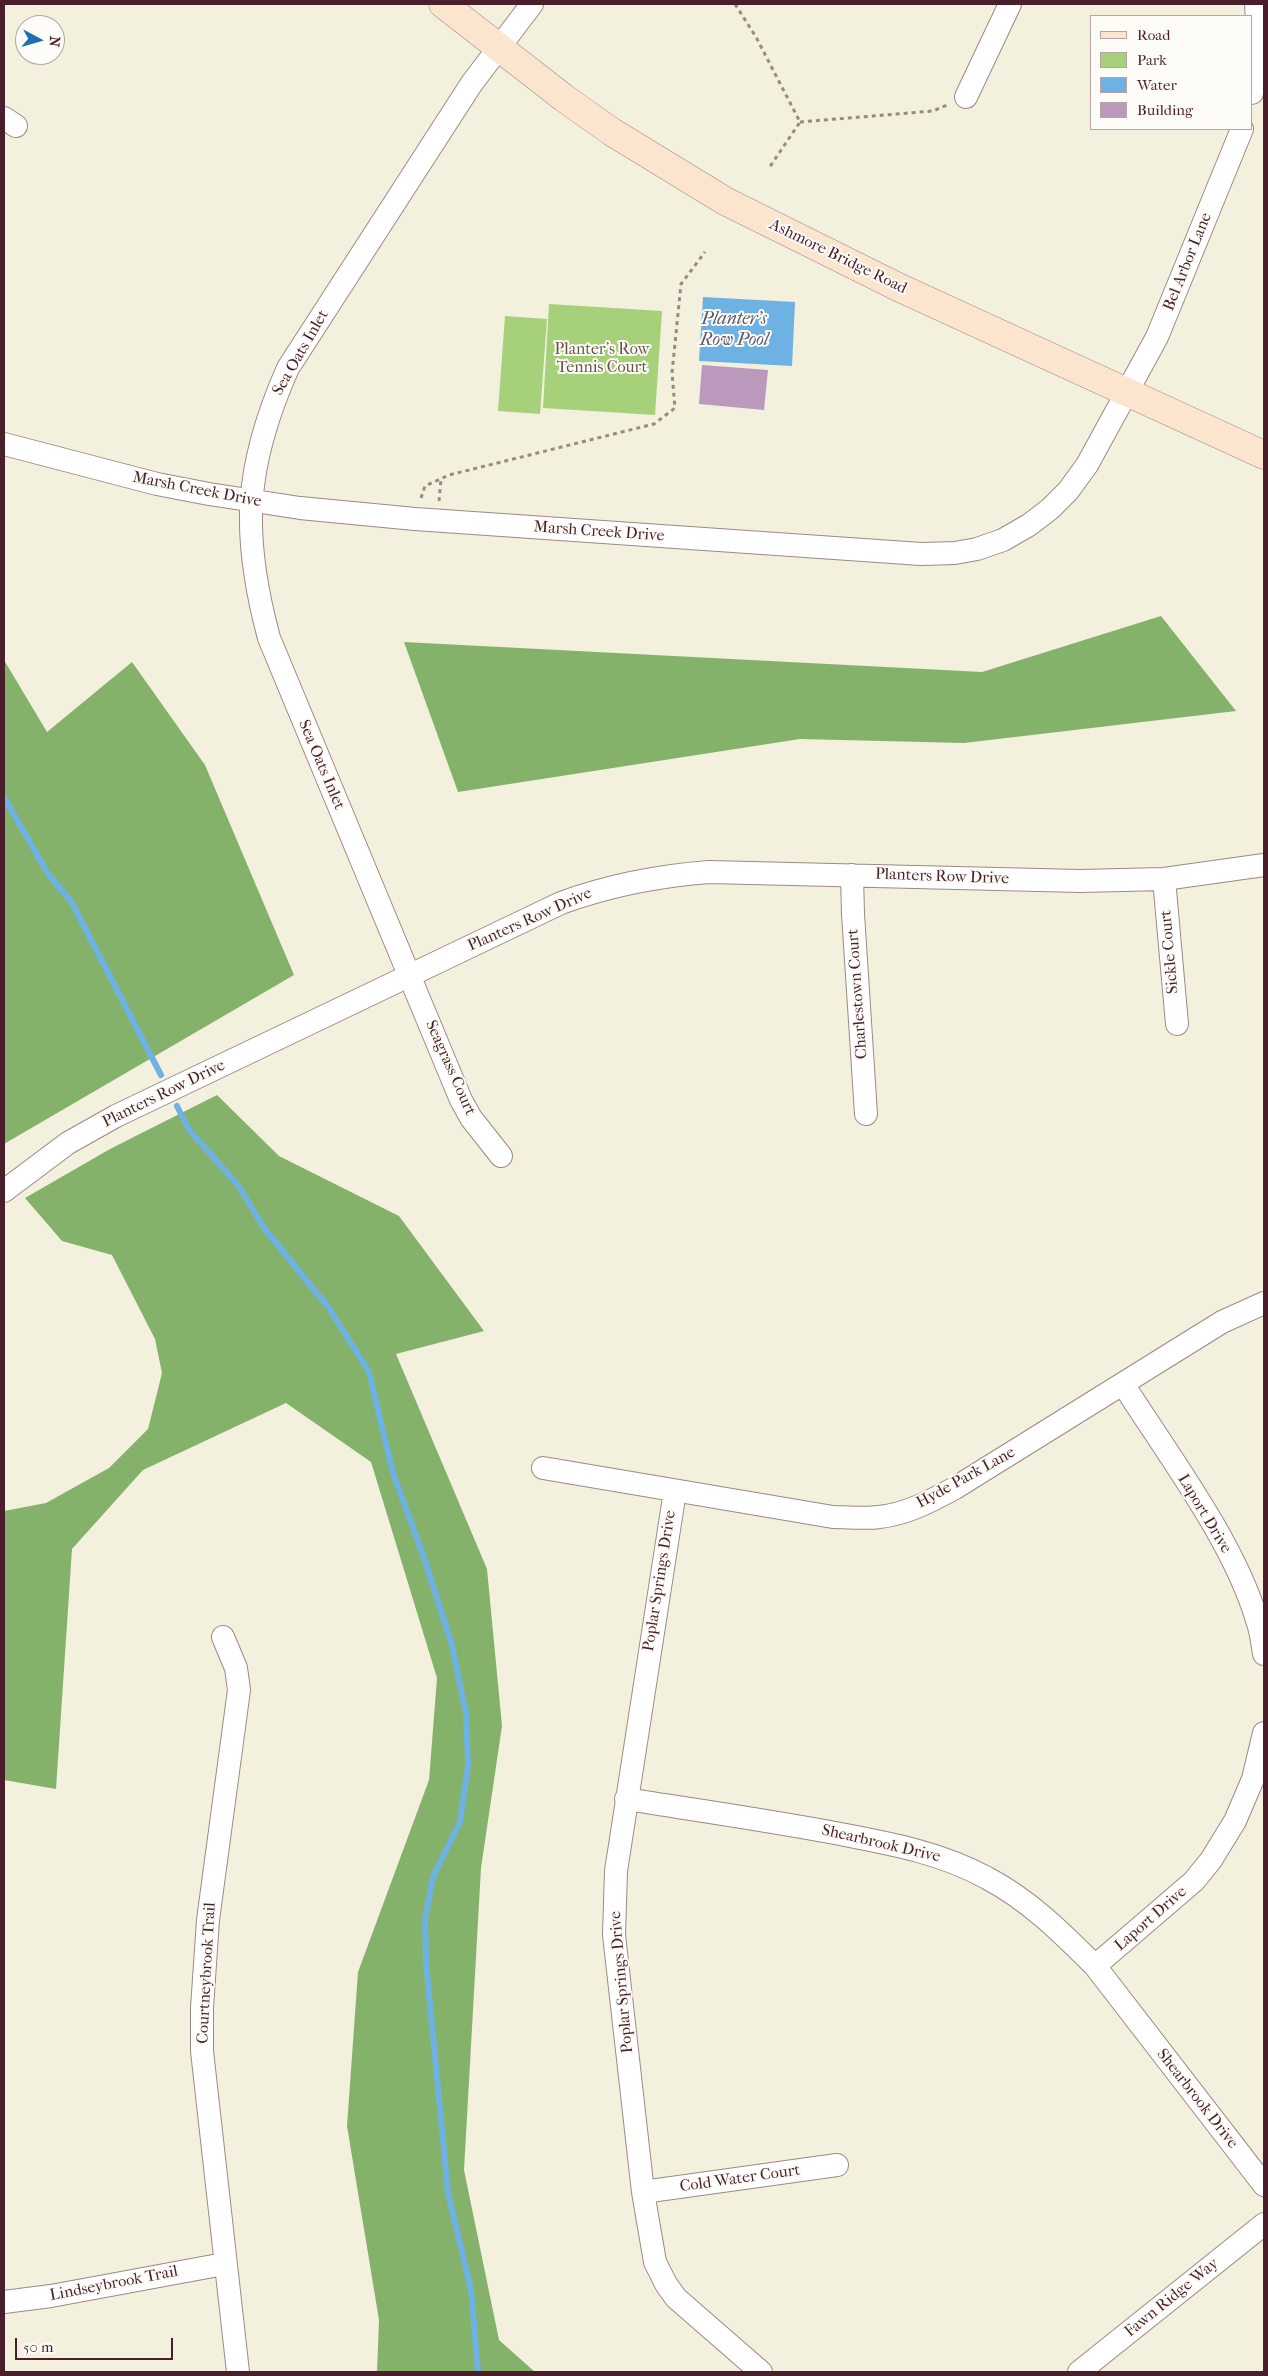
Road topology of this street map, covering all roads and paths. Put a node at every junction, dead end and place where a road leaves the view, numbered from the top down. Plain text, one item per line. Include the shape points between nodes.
1 (443, 4) edge
2 (532, 4) edge
3 (735, 4) edge
4 (1010, 4) edge
5 (1256, 4) edge
6 (1261, 37) edge
7 (498, 48) junction
8 (1253, 87) edge
9 (966, 98) joint
10 (800, 122) junction
11 (1242, 130) edge
12 (769, 168) dead end
13 (705, 252) dead end
14 (1127, 393) junction
15 (4, 444) edge
16 (1264, 455) edge
17 (250, 501) junction
18 (415, 519) junction
19 (1264, 865) edge
20 (852, 875) junction
21 (1164, 879) junction
22 (409, 975) junction
23 (1177, 1024) dead end
24 (866, 1114) dead end
25 (501, 1156) dead end
26 (4, 1191) edge
27 (1264, 1303) edge
28 (1123, 1384) junction
29 (543, 1468) dead end
30 (674, 1490) junction
31 (223, 1637) dead end
32 (1264, 1654) edge
33 (1264, 1733) edge
34 (626, 1799) junction
35 (1095, 1966) junction
36 (837, 2165) dead end
37 (1264, 2185) edge
38 (643, 2192) junction
39 (1264, 2224) edge
40 (224, 2264) junction
41 (4, 2302) edge
42 (238, 2372) edge
43 (761, 2372) edge
44 (1079, 2372) edge

1 - 7 main road, Ashmore Bridge Road
2 - 7 street, Sea Oats Inlet
3 - 10 path
4 - 9 street
5 - 6 street
6 - 8 street
7 - 14 main road, Ashmore Bridge Road via 612,132 725,201 898,287
7 - 17 street, Sea Oats Inlet via 288,368 272,405 260,446
9 - 10 path via 933,110
10 - 12 path
11 - 14 street, Bel Arbor Lane via 1157,337
13 - 18 path via 681,284 672,373 675,408 654,424 449,475 424,486
14 - 16 main road, Ashmore Bridge Road
14 - 18 street, Marsh Creek Drive via 1087,465 1050,509 1003,540 955,553 921,554
15 - 17 street, Marsh Creek Drive via 157,484
17 - 18 street, Marsh Creek Drive
17 - 22 street, Sea Oats Inlet via 251,553 269,638
19 - 21 street, Planters Row Drive
20 - 21 street, Planters Row Drive via 1080,881
20 - 22 street, Planters Row Drive via 709,872 623,883 561,903
20 - 24 street, Charlestown Court
21 - 23 street, Sickle Court
22 - 25 street, Seagrass Court via 461,1100
22 - 26 street, Planters Row Drive via 116,1116 68,1143
27 - 28 street, Hyde Park Lane via 1222,1322
28 - 30 street, Hyde Park Lane via 954,1488 924,1505 893,1515 832,1517
28 - 32 street, Laport Drive via 1201,1506 1237,1570 1258,1620
29 - 30 street, Hyde Park Lane
30 - 34 street, Poplar Springs Drive
31 - 40 street, Courtneybrook Trail via 236,1668 239,1690 208,1920 202,2051
33 - 35 street, Laport Drive via 1246,1796 1211,1860 1194,1881
34 - 35 street, Shearbrook Drive via 821,1830 943,1858 989,1878 1029,1904
34 - 38 street, Poplar Springs Drive via 616,1871 614,1935
35 - 37 street, Shearbrook Drive
36 - 38 street, Cold Water Court
38 - 43 street, Poplar Springs Drive via 655,2262 666,2284 676,2298
39 - 44 street, Fawn Ridge Way
40 - 41 street, Lindseybrook Trail
40 - 42 street, Courtneybrook Trail

